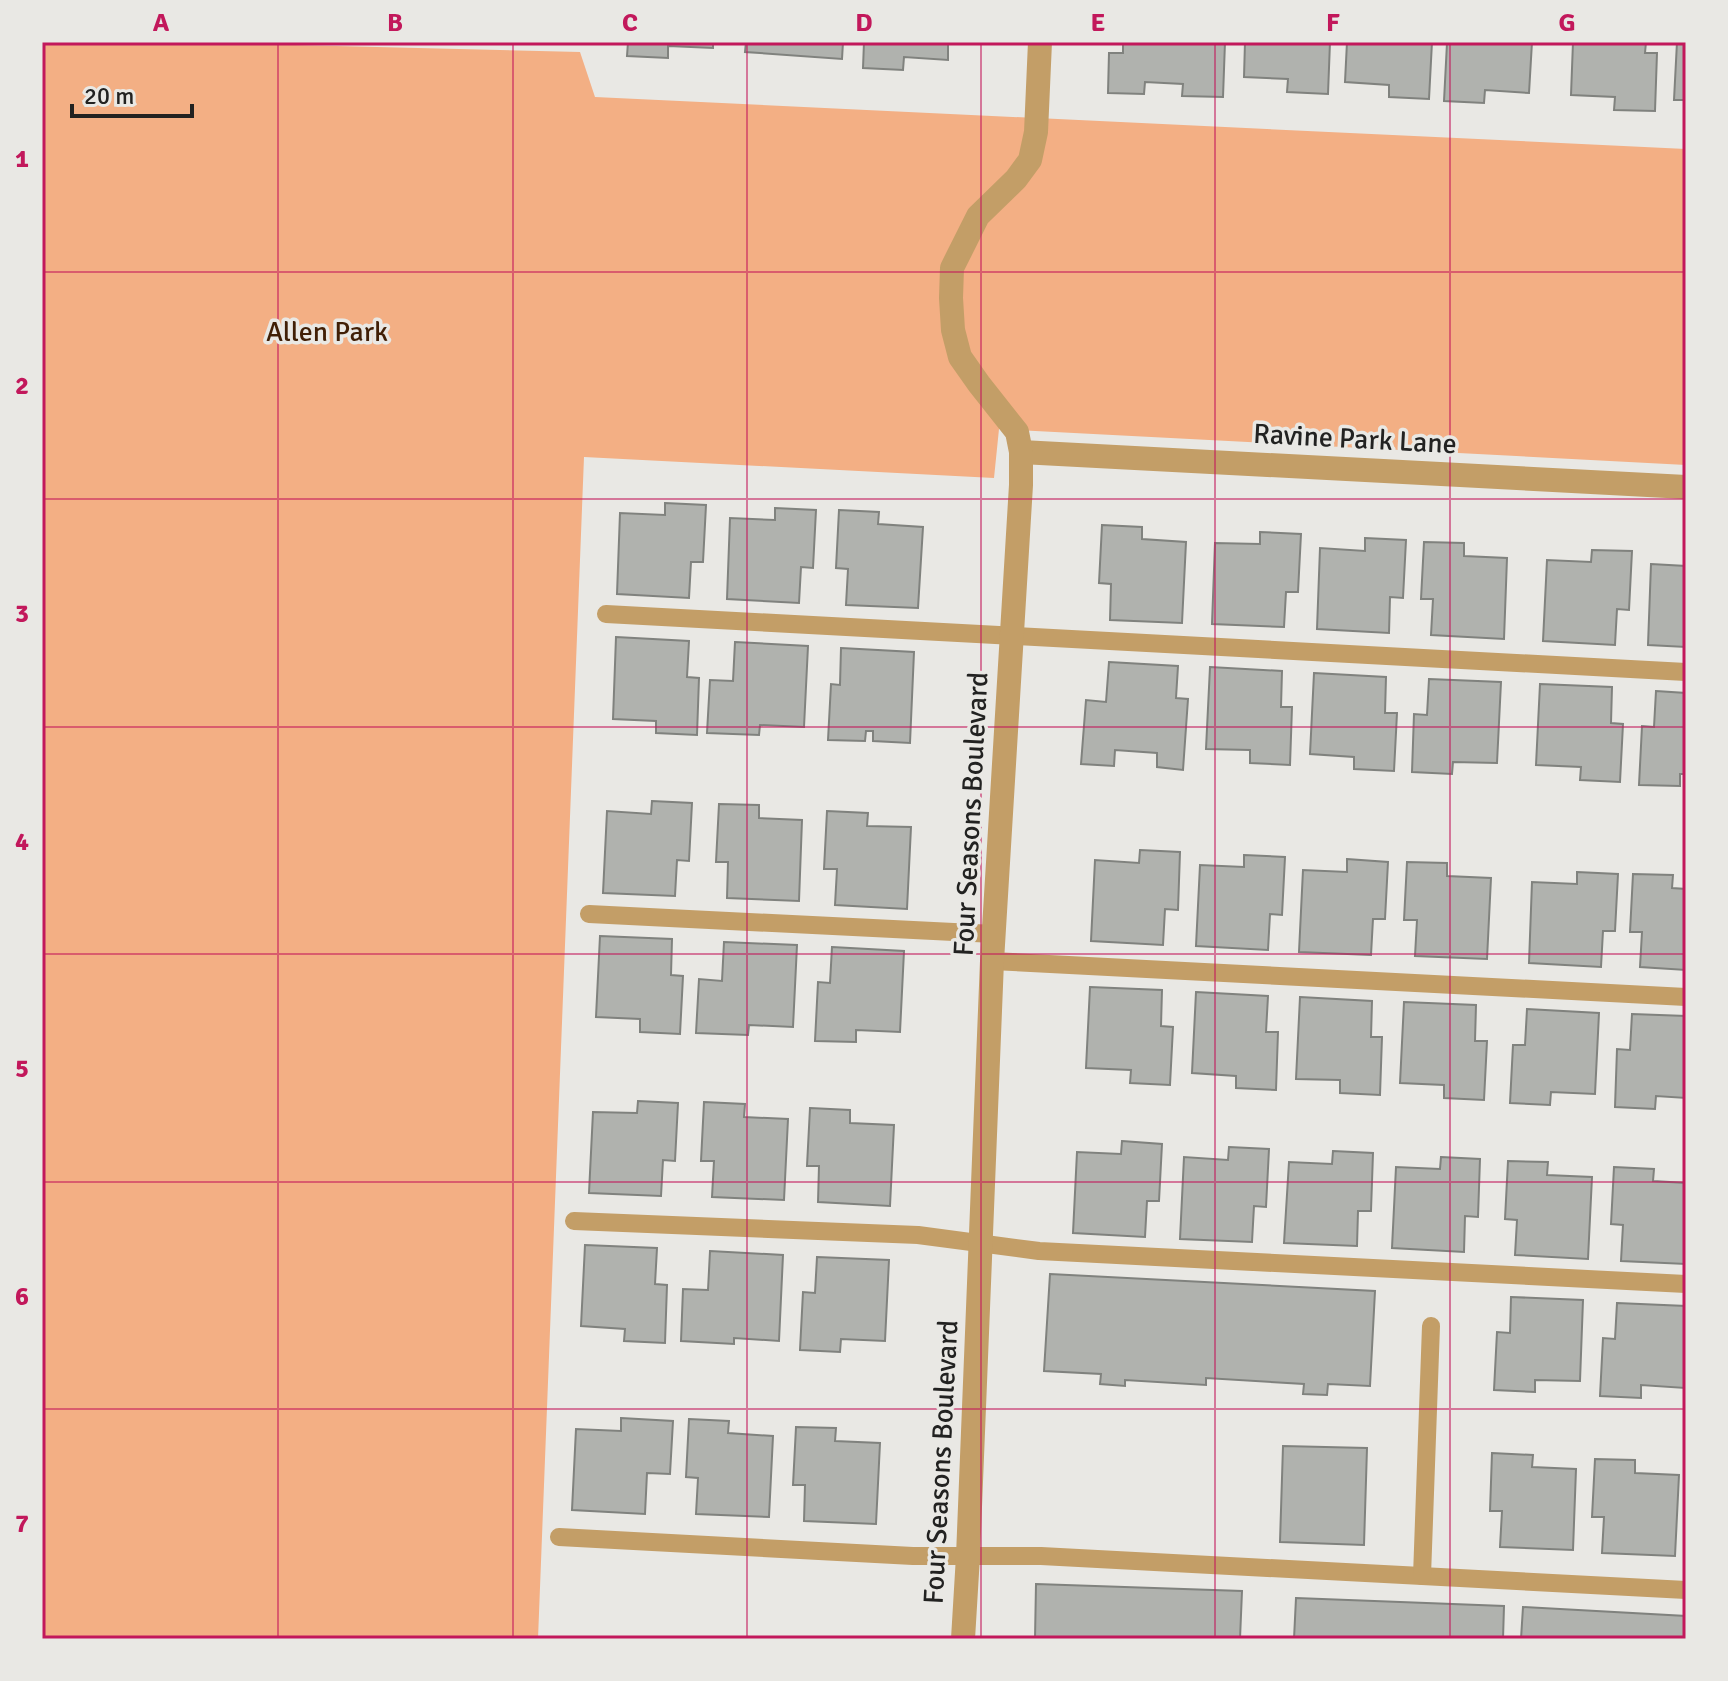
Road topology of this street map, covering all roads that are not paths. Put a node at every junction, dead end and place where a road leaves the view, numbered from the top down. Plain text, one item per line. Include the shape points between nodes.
1 (1040, 42) edge
2 (1021, 452) junction
3 (1686, 487) edge
4 (606, 614) dead end
5 (1012, 637) junction
6 (1686, 672) edge
7 (589, 914) dead end
8 (994, 934) junction
9 (992, 961) junction
10 (1686, 997) edge
11 (574, 1221) dead end
12 (980, 1243) junction
13 (1686, 1284) edge
14 (1431, 1326) dead end
15 (559, 1537) dead end
16 (968, 1556) junction
17 (1422, 1576) junction
18 (1686, 1590) edge
19 (963, 1639) edge

1 - 2 street, Four Seasons Boulevard via 1030,160 978,216 952,268 953,330 960,357 1017,432
2 - 3 street, Ravine Park Lane
2 - 5 street, Four Seasons Boulevard
4 - 5 lane
5 - 6 lane
5 - 8 street, Four Seasons Boulevard
7 - 8 lane
8 - 9 street, Four Seasons Boulevard
9 - 10 lane
9 - 12 street, Four Seasons Boulevard
11 - 12 lane via 918,1235
12 - 13 lane via 1039,1251
12 - 16 street, Four Seasons Boulevard
14 - 17 lane
15 - 16 lane
16 - 17 lane
16 - 19 street, Four Seasons Boulevard
17 - 18 lane

